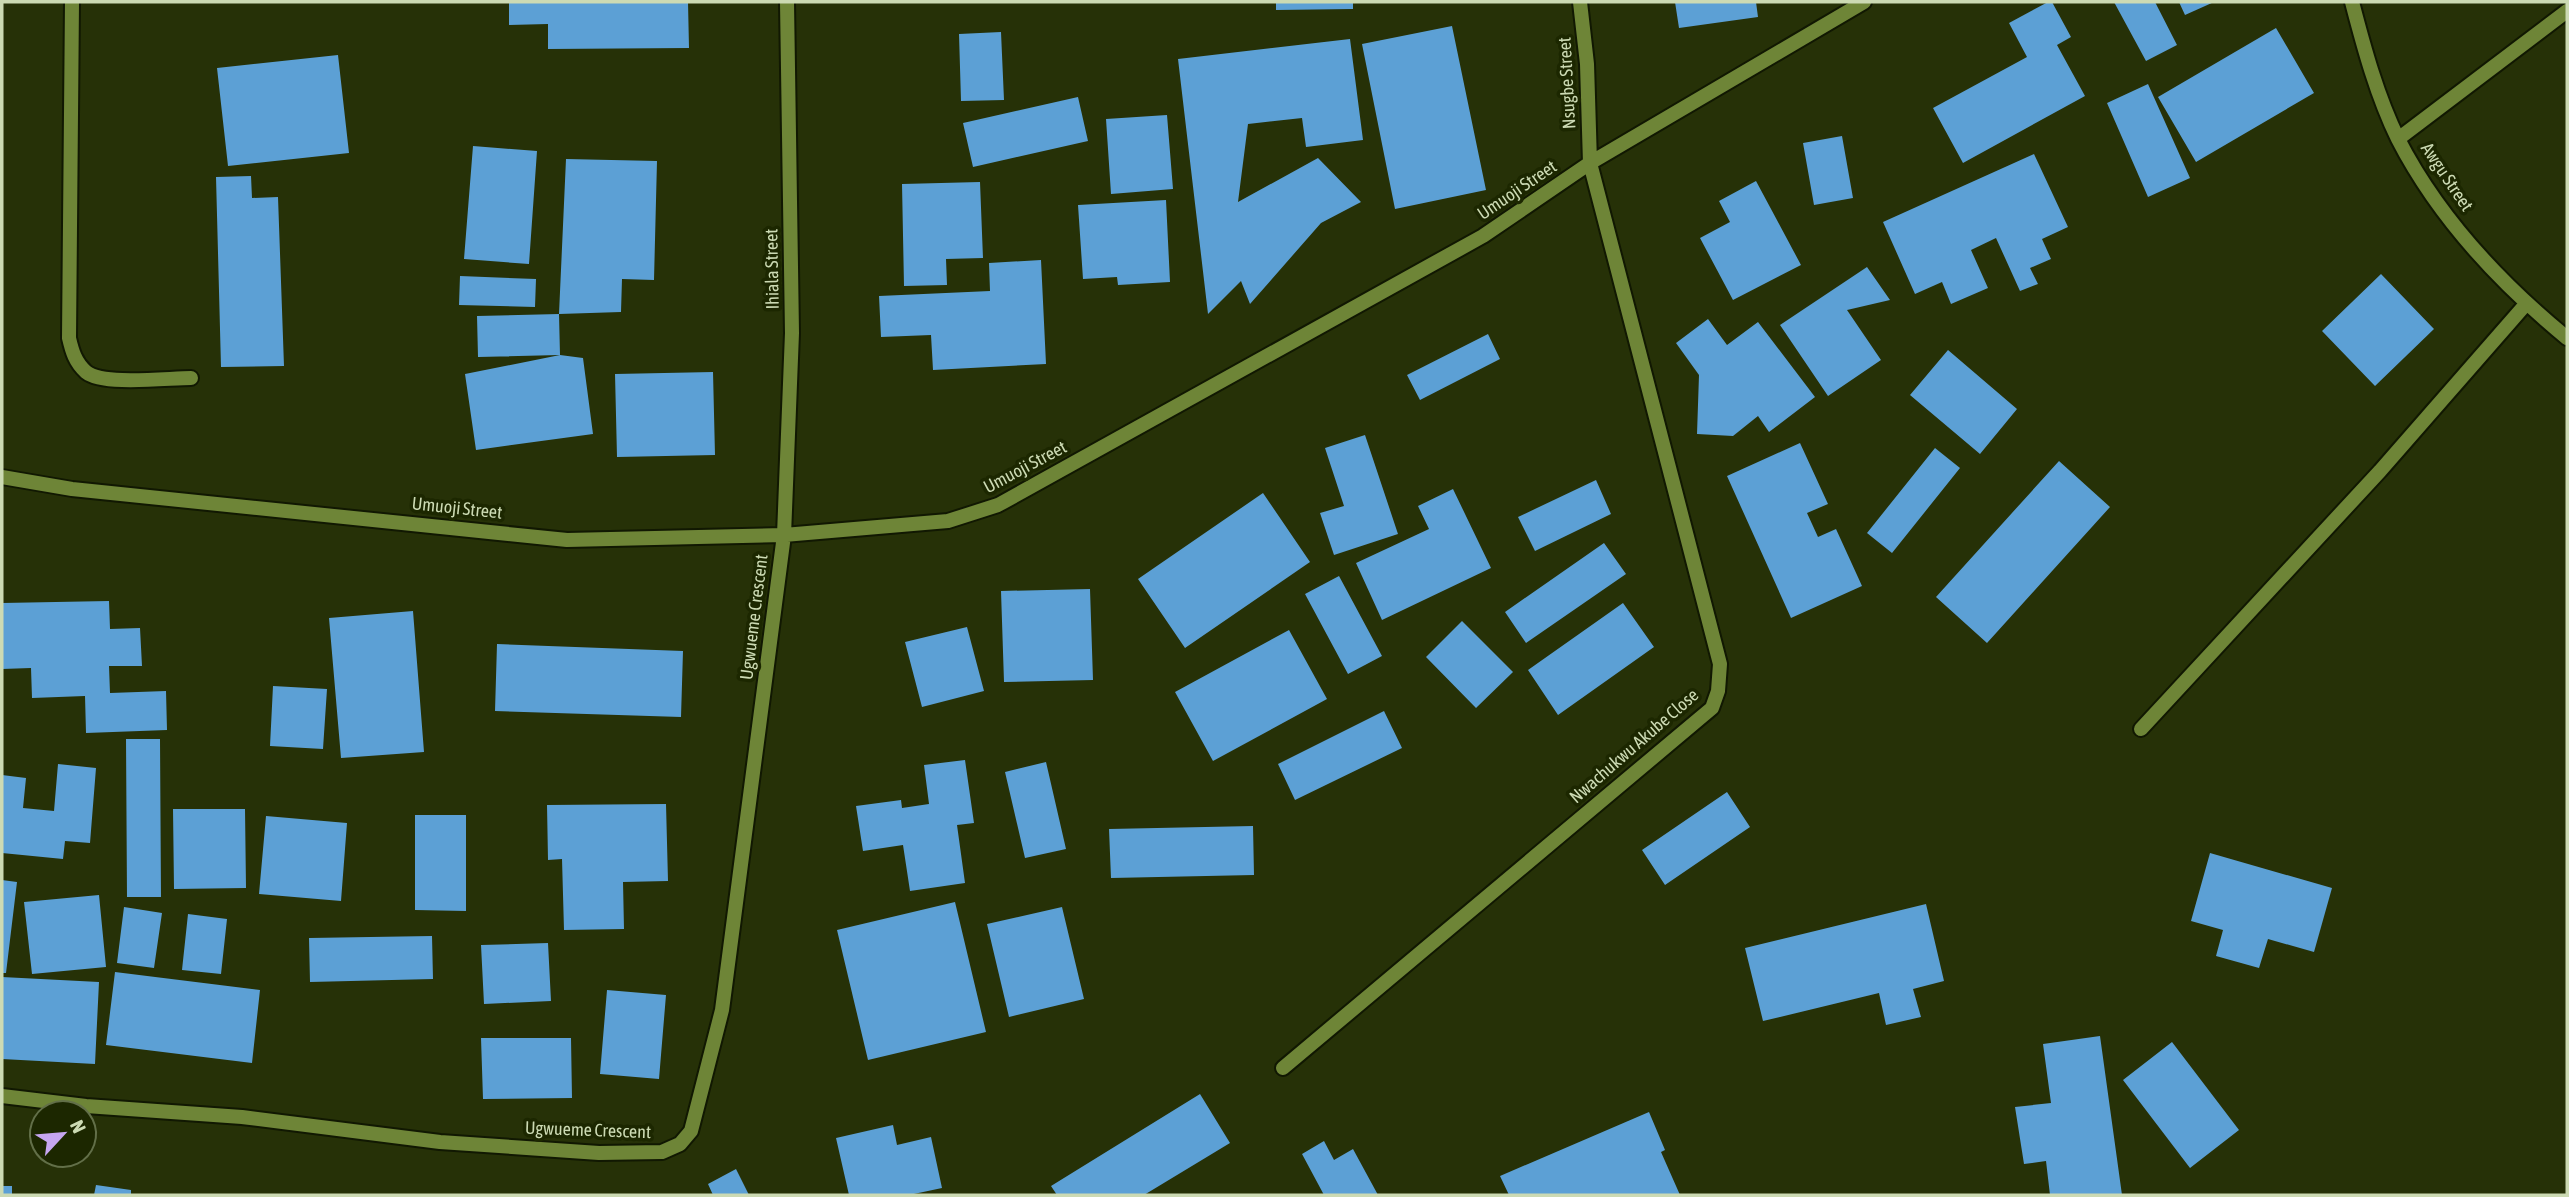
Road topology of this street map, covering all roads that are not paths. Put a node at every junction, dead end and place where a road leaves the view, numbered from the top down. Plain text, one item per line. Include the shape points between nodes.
1 (72, 2) edge
2 (788, 2) edge
3 (1580, 2) edge
4 (1864, 2) edge
5 (2352, 2) edge
6 (2567, 11) edge
7 (2398, 139) junction
8 (1590, 163) junction
9 (2526, 304) junction
10 (2567, 338) edge
11 (191, 378) dead end
12 (2, 477) edge
13 (784, 535) junction
14 (2141, 729) dead end
15 (1283, 1068) dead end
16 (2, 1096) edge

1 - 11 street via 69,338 74,358 88,374 105,379
2 - 13 street, Ihiala Street via 792,333
3 - 8 street, Nsugbe Street
4 - 8 street, Umuoji Street
5 - 7 street, Awgu Street via 2368,64
6 - 7 street
7 - 9 street, Awgu Street via 2438,204
8 - 13 street, Umuoji Street via 1483,236 998,505 948,521
8 - 15 street, Nwachukwu Akube Close via 1720,664 1718,691 1712,708
9 - 10 street, Awgu Street
9 - 14 street via 2380,471
12 - 13 street, Umuoji Street via 72,489 567,540
13 - 16 street, Ugwueme Crescent via 722,1010 691,1131 680,1144 662,1152 599,1153 440,1142 242,1117 86,1107

